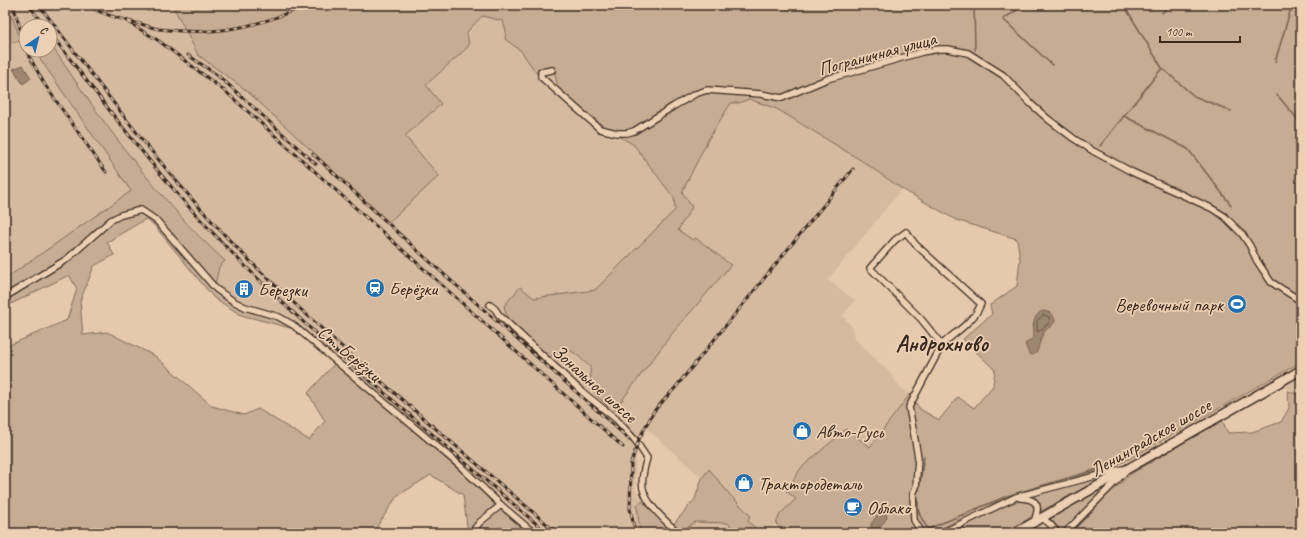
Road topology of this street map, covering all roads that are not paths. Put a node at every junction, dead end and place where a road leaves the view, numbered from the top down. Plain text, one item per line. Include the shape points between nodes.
1 (552, 70) dead end
2 (5, 297) edge
3 (1301, 301) edge
4 (490, 305) dead end
5 (942, 346) junction
6 (1301, 370) edge
7 (1130, 467) junction
8 (1016, 497) junction
9 (501, 506) junction
10 (1042, 518) junction
11 (1034, 522) junction
12 (471, 533) edge
13 (534, 533) edge
14 (678, 533) edge
15 (922, 533) edge
16 (942, 533) edge
17 (1015, 533) edge
18 (1057, 533) edge
19 (1065, 533) edge

1 - 3 street, Пограничная улица via 542,72 541,77 600,129 627,133 642,127 695,94 707,90 782,98 827,80 922,52 948,49 968,54 1003,75 1038,111 1073,138 1120,166 1224,216 1242,234 1256,261 1272,282
2 - 9 street, Ст. Берёзки via 67,259 111,220 141,210 157,221 223,295 245,307 279,317 293,325 458,464
4 - 14 street, Зональное шоссе via 580,390 616,419 635,440 647,458 643,483 646,498
5 - 5 street via 948,338 968,323 981,304 915,244 906,232 895,240 870,268 921,319
5 - 15 street via 909,407 918,457 916,487 913,494 914,520
6 - 7 highway, Ленинградское шоссе
7 - 8 street
7 - 10 highway, Ленинградское шоссе
7 - 19 street
8 - 11 street via 1030,498 1037,506 1038,512
8 - 16 street
9 - 12 street via 480,522
9 - 13 street, Ст. Берёзки
10 - 11 highway, Ленинградское шоссе
10 - 18 street
11 - 17 highway, Ленинградское шоссе

